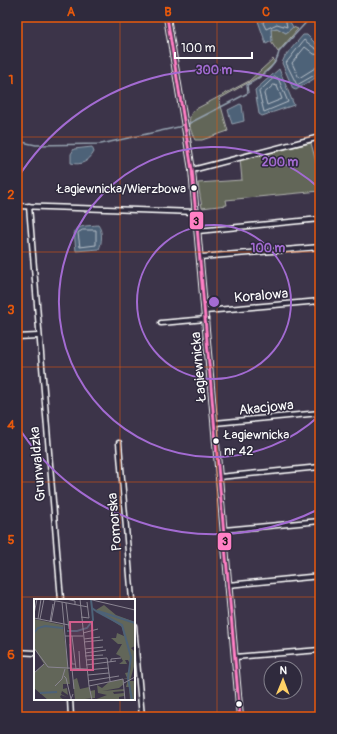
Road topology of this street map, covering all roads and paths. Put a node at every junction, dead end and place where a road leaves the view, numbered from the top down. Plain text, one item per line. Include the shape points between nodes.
1 (167, 17) edge
2 (320, 137) edge
3 (192, 170) junction
4 (17, 206) edge
5 (29, 206) junction
6 (196, 212) junction
7 (320, 219) edge
8 (198, 231) junction
9 (320, 247) edge
10 (200, 257) junction
11 (320, 302) edge
12 (205, 311) junction
13 (206, 319) junction
14 (161, 323) dead end
15 (38, 336) junction
16 (17, 337) edge
17 (320, 413) edge
18 (215, 423) junction
19 (119, 443) dead end
20 (320, 467) edge
21 (219, 477) junction
22 (320, 521) edge
23 (224, 530) junction
24 (320, 576) edge
25 (228, 585) junction
26 (61, 599) edge
27 (132, 599) edge
28 (135, 637) edge
29 (320, 650) edge
30 (17, 652) edge
31 (34, 653) edge
32 (235, 657) junction
33 (70, 700) edge
34 (72, 717) edge
35 (142, 717) edge
36 (240, 717) edge

1 - 3 street, Łagiewnicka
2 - 3 street
3 - 6 street, Łagiewnicka
4 - 5 street
5 - 6 street
5 - 15 street, Grunwaldzka
6 - 8 street, Łagiewnicka
7 - 8 street
8 - 10 street, Łagiewnicka
9 - 10 street
10 - 12 street, Łagiewnicka
11 - 12 street, Koralowa
12 - 13 street, Łagiewnicka
13 - 14 street
13 - 18 street, Łagiewnicka
15 - 16 street
15 - 26 street, Grunwaldzka
17 - 18 street, Akacjowa
18 - 21 street, Łagiewnicka
19 - 27 street, Pomorska
20 - 21 street
21 - 23 street, Łagiewnicka
22 - 23 street
23 - 25 street, Łagiewnicka
24 - 25 street
25 - 32 street, Łagiewnicka
28 - 35 street
29 - 32 street
30 - 31 street
32 - 36 street, Łagiewnicka
33 - 34 street

